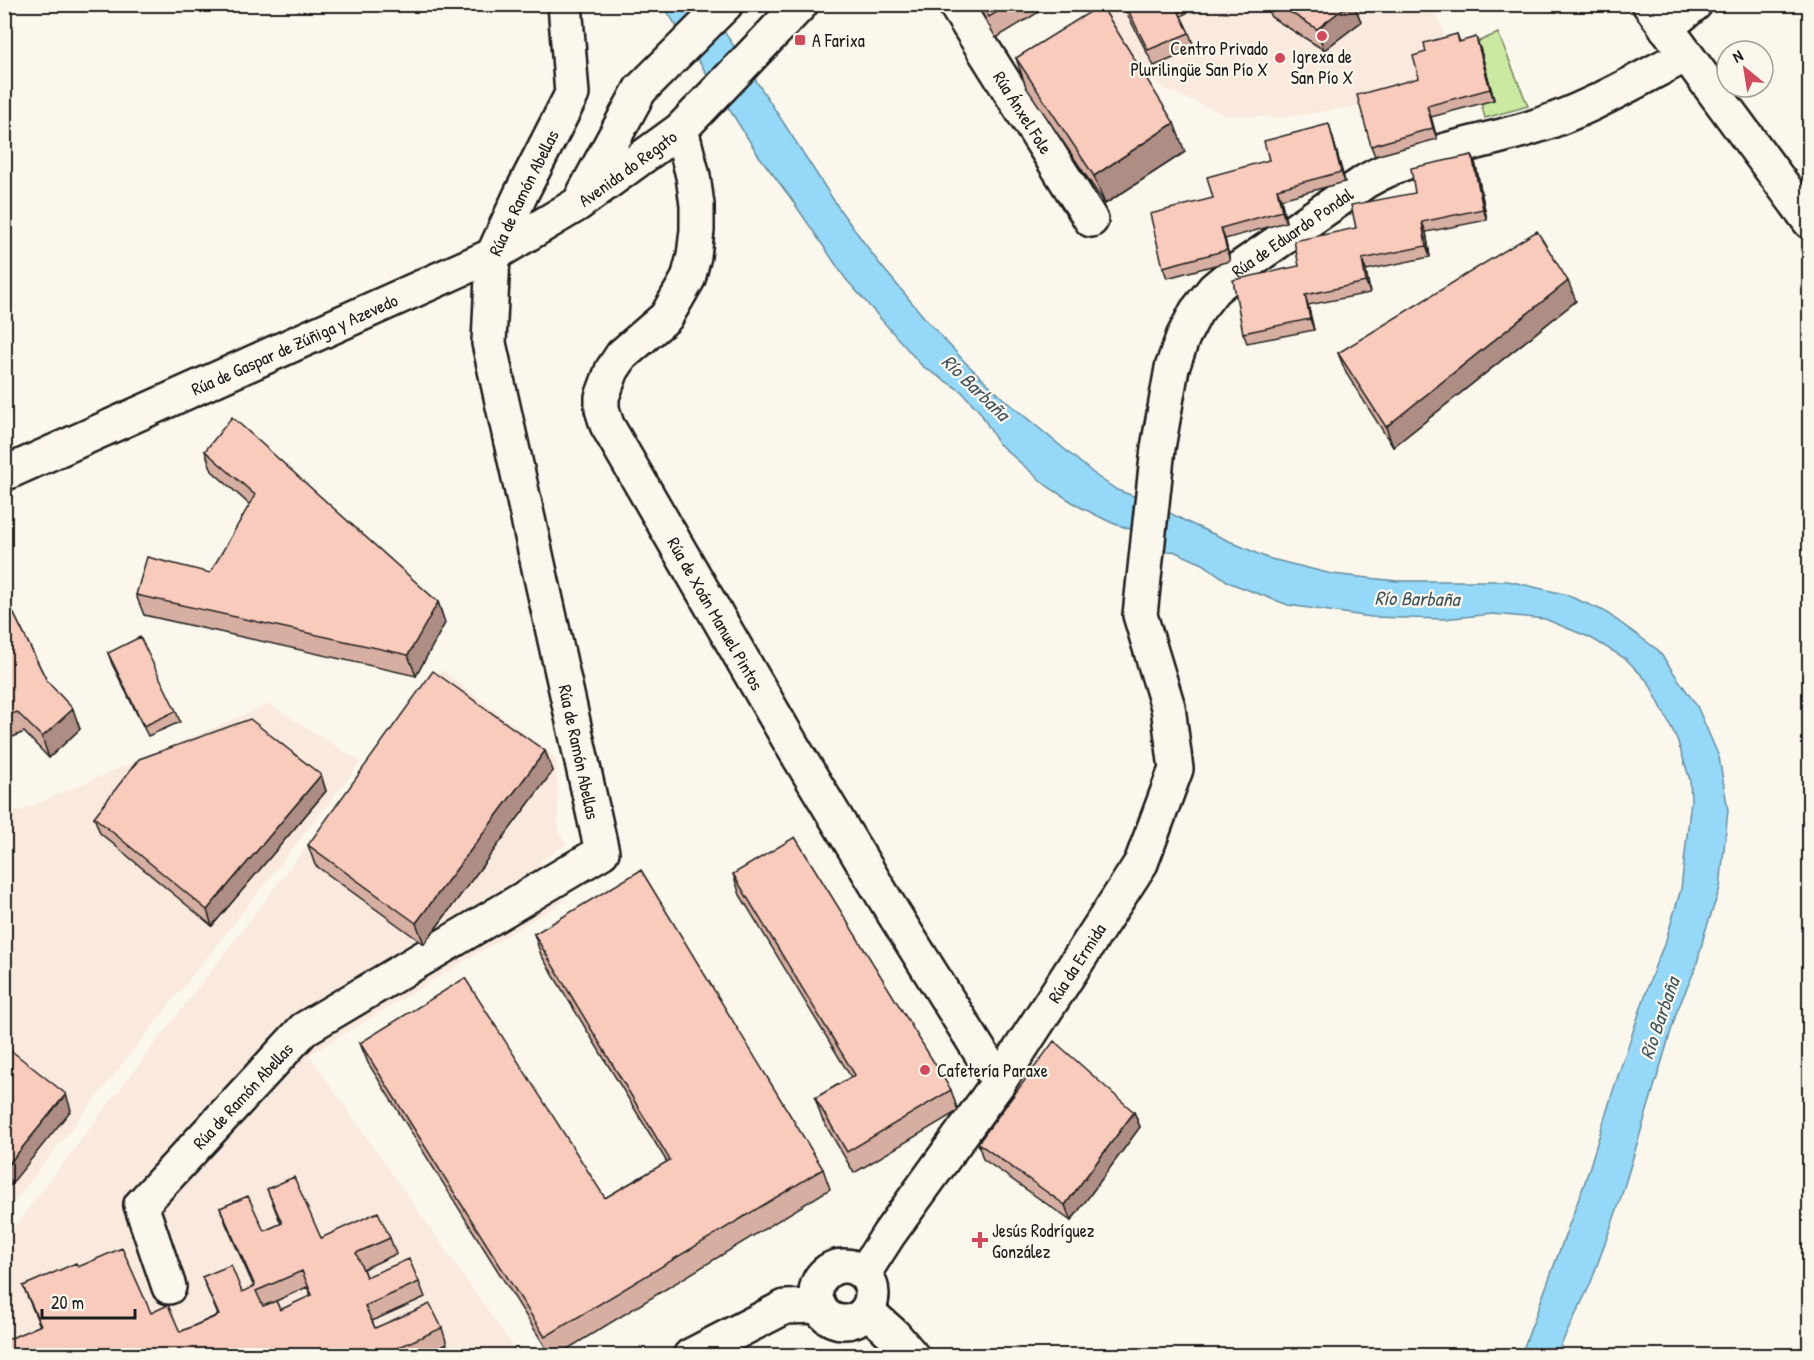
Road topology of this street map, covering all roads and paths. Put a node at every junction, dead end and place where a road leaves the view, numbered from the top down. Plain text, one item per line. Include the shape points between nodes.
1 (565, 4) edge
2 (726, 4) edge
3 (801, 4) edge
4 (955, 4) edge
5 (1695, 4) edge
6 (1658, 16) edge
7 (1686, 55) junction
8 (681, 129) junction
9 (578, 204) junction
10 (1091, 220) dead end
11 (1809, 222) edge
12 (494, 255) junction
13 (4, 474) edge
14 (1140, 615) joint
15 (999, 1082) junction
16 (864, 1273) junction
17 (169, 1287) dead end
18 (819, 1306) junction
19 (867, 1311) junction
20 (690, 1356) edge
21 (912, 1356) edge

1 - 12 street, Rúa de Ramón Abellas via 572,94
2 - 9 street, Avenida do Regato via 640,90
3 - 8 street, Avenida do Regato
4 - 10 street, Rúa Ánxel Fole
5 - 6 street
6 - 7 street
7 - 11 street
7 - 14 street, Rúa de Eduardo Pondal via 1606,99 1551,121 1386,169 1214,289 1196,312 1172,368 1158,448
8 - 9 street, Avenida do Regato
8 - 15 street, Rúa de Xoán Manuel Pintos via 697,205 696,239 688,279 666,316 622,355 612,370 602,397 607,425 793,747
9 - 12 street, Rúa de Gaspar de Zúñiga y Azevedo
12 - 13 street, Rúa de Gaspar de Zúñiga y Azevedo
12 - 17 street, Rúa de Ramón Abellas via 489,343 602,852 304,1029 141,1205
14 - 15 street, Rúa da Ermida via 1168,707 1176,769 1141,863
15 - 16 street, Rúa da Ermida
16 - 18 street via 849,1266 830,1270 817,1287
16 - 19 street via 873,1291
18 - 19 street via 832,1319 842,1322
18 - 20 street via 785,1307
19 - 21 street

